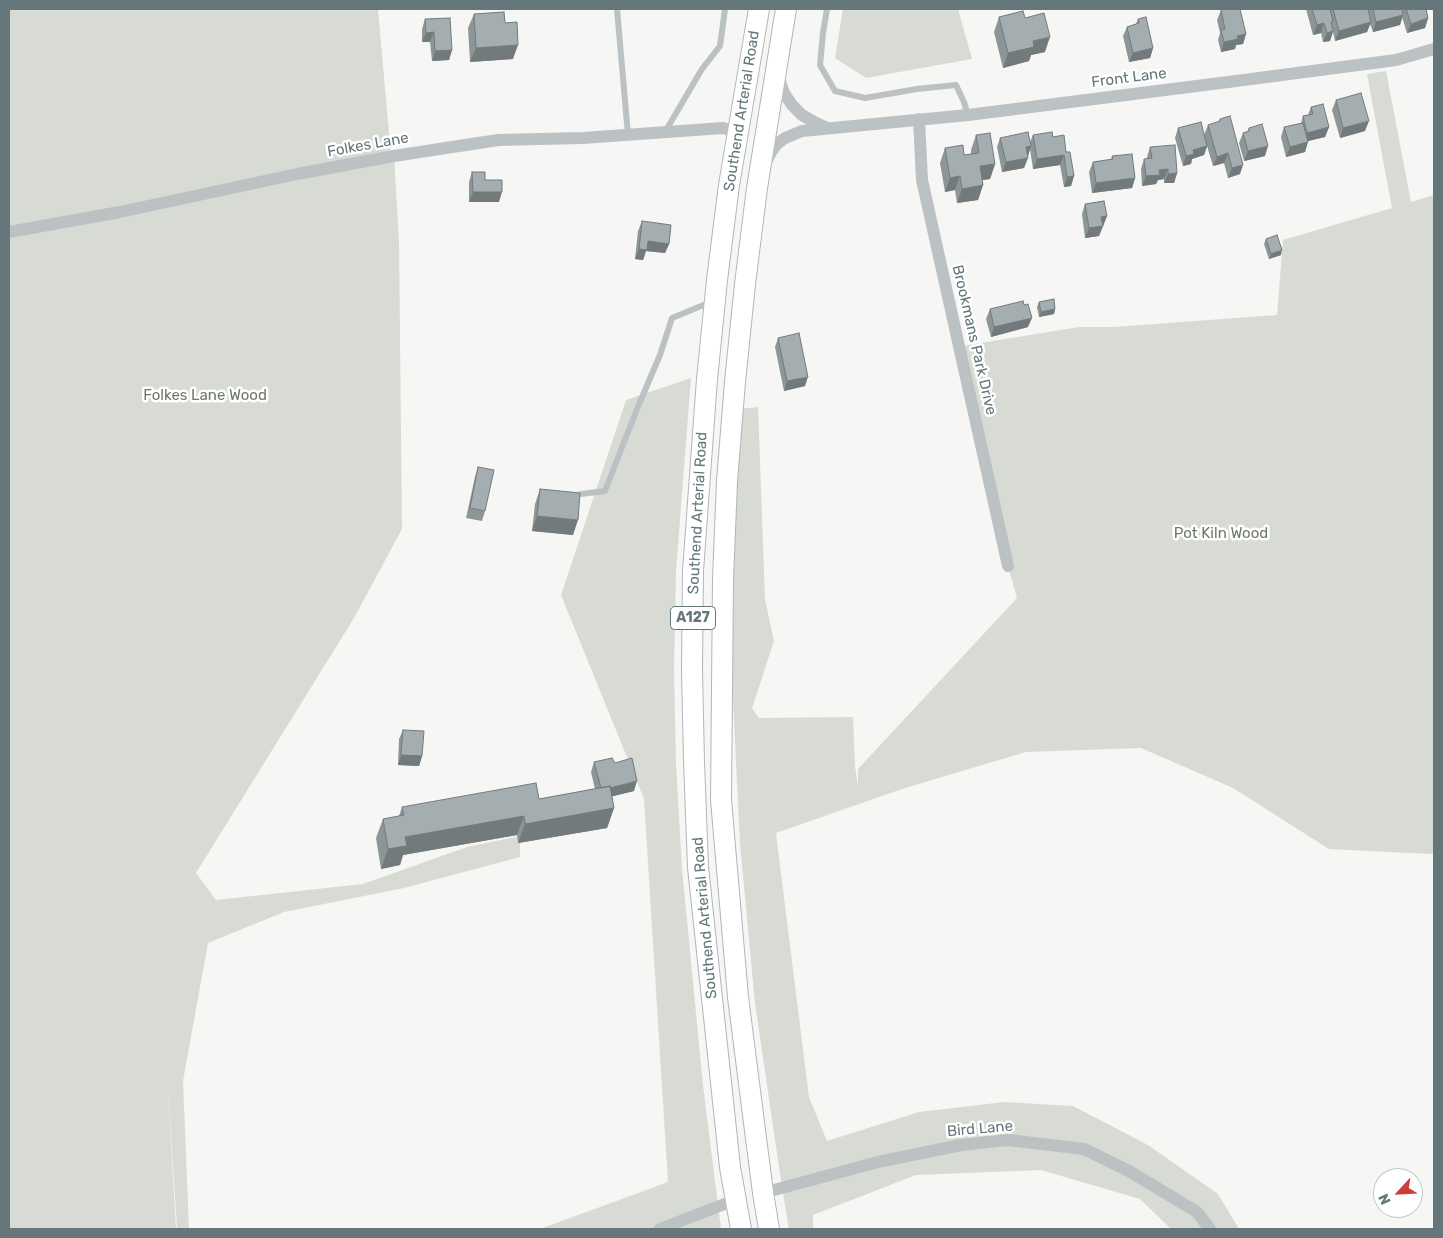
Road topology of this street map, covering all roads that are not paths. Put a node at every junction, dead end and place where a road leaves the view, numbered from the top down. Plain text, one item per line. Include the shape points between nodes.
1 (617, 9) edge
2 (724, 9) edge
3 (759, 9) edge
4 (786, 9) edge
5 (827, 9) edge
6 (1434, 50) edge
7 (776, 66) junction
8 (968, 115) junction
9 (919, 119) junction
10 (827, 127) junction
11 (737, 132) junction
12 (665, 133) junction
13 (628, 135) junction
14 (757, 188) junction
15 (9, 232) edge
16 (715, 301) junction
17 (581, 494) edge
18 (1008, 566) dead end
19 (763, 1193) junction
20 (735, 1200) junction
21 (660, 1229) edge
22 (741, 1229) edge
23 (769, 1229) edge
24 (1210, 1229) edge

1 - 13 lane
2 - 12 lane via 720,46 702,69
3 - 11 highway, Southend Arterial Road / A127
4 - 7 highway, Southend Arterial Road / A127
5 - 8 lane via 820,65 835,91 865,98 956,85
6 - 8 street, Front Lane via 1396,60
7 - 10 street via 781,86 792,105 808,119
7 - 14 highway, Southend Arterial Road / A127
8 - 9 street, Front Lane
9 - 10 street, Front Lane
9 - 18 street, Brookmans Park Drive via 922,180
10 - 14 street, Front Lane via 793,134 777,144 766,160
11 - 12 street, Folkes Lane via 723,128
11 - 16 highway, Southend Arterial Road / A127
12 - 13 street, Folkes Lane
13 - 15 street, Folkes Lane via 498,140 297,174
14 - 19 highway, Southend Arterial Road / A127 via 727,481 721,800 738,997
16 - 17 lane via 672,318 605,491
16 - 20 highway, Southend Arterial Road / A127 via 693,571 693,753 698,867
19 - 23 highway, Southend Arterial Road / A127
19 - 24 street, Bird Lane via 960,1144 1008,1140 1084,1149 1130,1171 1197,1212
20 - 21 street
20 - 22 highway, Southend Arterial Road / A127

